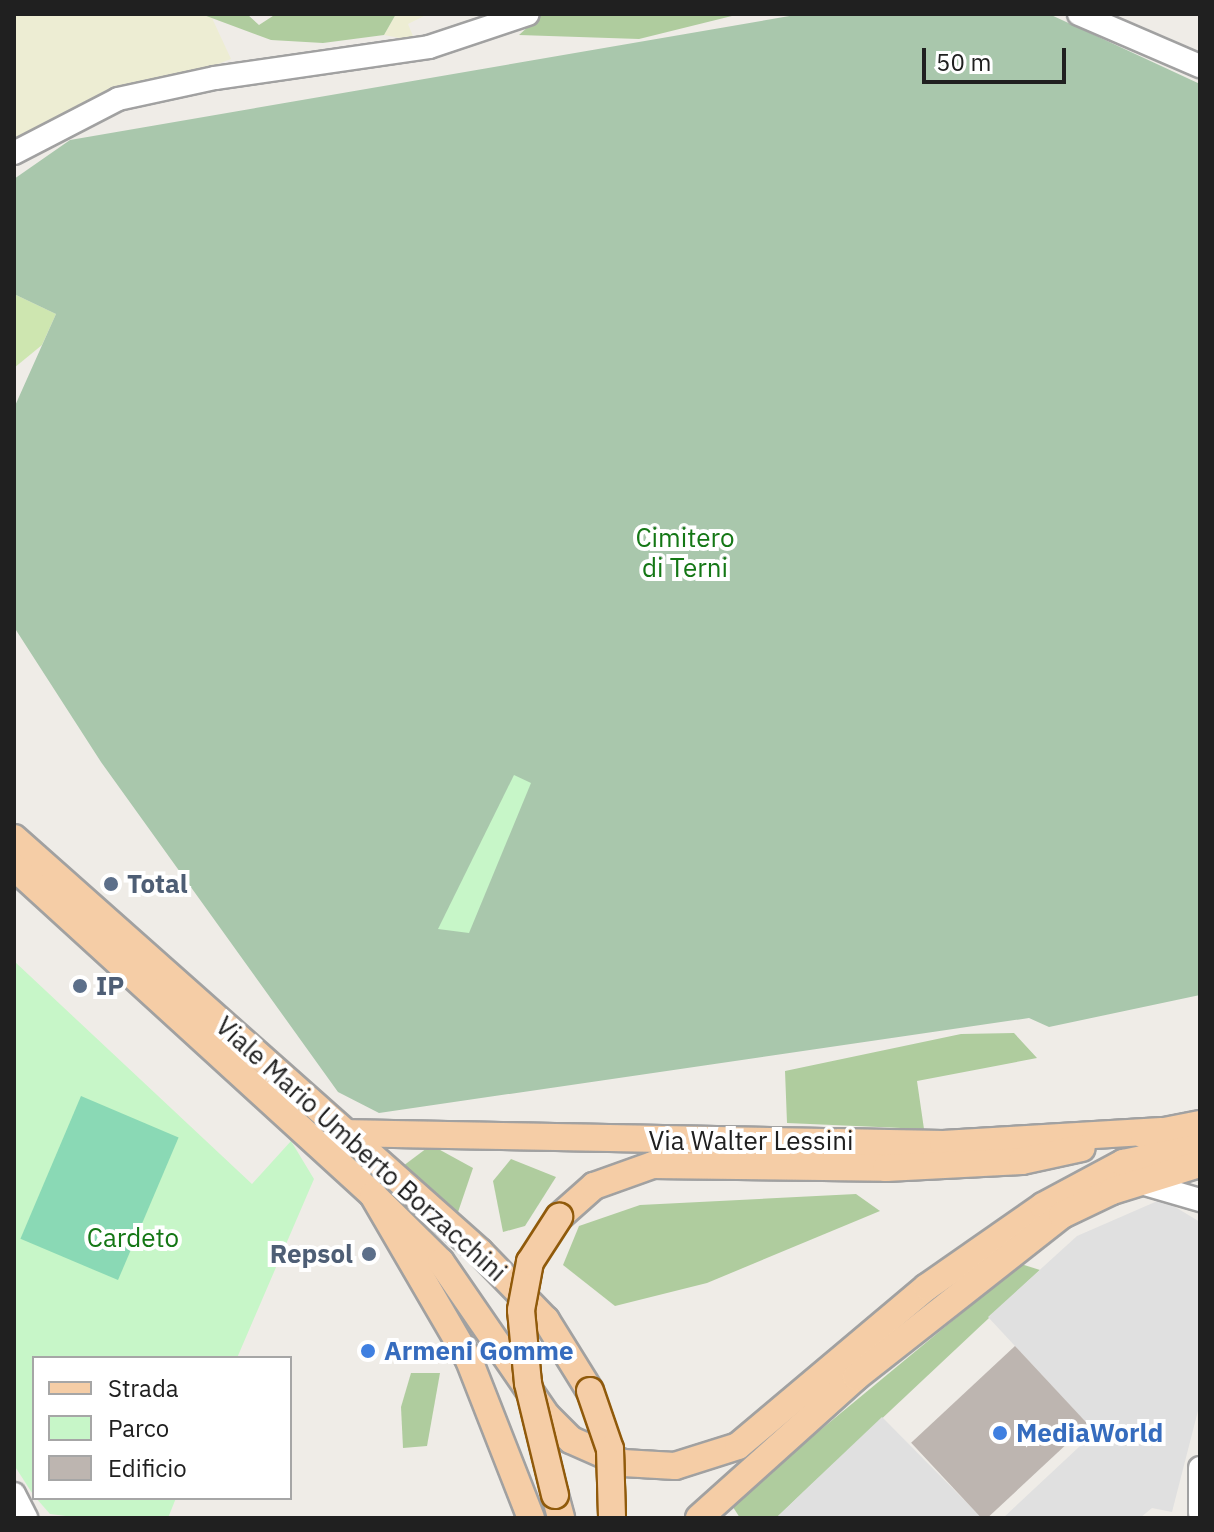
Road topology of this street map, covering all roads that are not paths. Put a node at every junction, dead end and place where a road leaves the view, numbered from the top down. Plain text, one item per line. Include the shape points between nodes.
1 (528, 14) edge
2 (1079, 14) edge
3 (1200, 66) edge
4 (14, 153) edge
5 (14, 838) edge
6 (14, 867) edge
7 (1200, 1124) edge
8 (1162, 1131) junction
9 (340, 1133) junction
10 (1200, 1147) edge
11 (1200, 1164) edge
12 (1138, 1182) junction
13 (373, 1195) junction
14 (1200, 1200) edge
15 (1200, 1468) edge
16 (521, 1484) junction
17 (14, 1494) edge
18 (558, 1506) edge
19 (1200, 1513) edge
20 (26, 1518) edge
21 (516, 1518) edge
22 (531, 1518) edge
23 (612, 1518) edge
24 (699, 1518) edge

1 - 4 street via 429,47 215,78 118,99
2 - 3 street
5 - 9 main road, Viale Mario Umberto Borzacchini
6 - 13 main road, Viale Mario Umberto Borzacchini
7 - 8 main road, Via Walter Lessini
8 - 9 main road, Via Walter Lessini via 943,1144
8 - 18 main road, Via Walter Lessini, bridge via 1022,1161 886,1168 653,1165 594,1186 559,1217 530,1262 521,1310 528,1383
9 - 23 main road, Viale Mario Umberto Borzacchini, bridge via 480,1252 546,1320 590,1391 610,1449
10 - 13 main road via 1123,1163 1043,1206 927,1287 738,1446 675,1466 623,1463 571,1440 547,1416 441,1262
11 - 12 main road
12 - 14 street
12 - 24 main road via 1062,1215 856,1377
13 - 16 main road, Viale Mario Umberto Borzacchini via 469,1360
15 - 19 street
16 - 21 street
16 - 22 main road, Viale Mario Umberto Borzacchini
17 - 20 street

